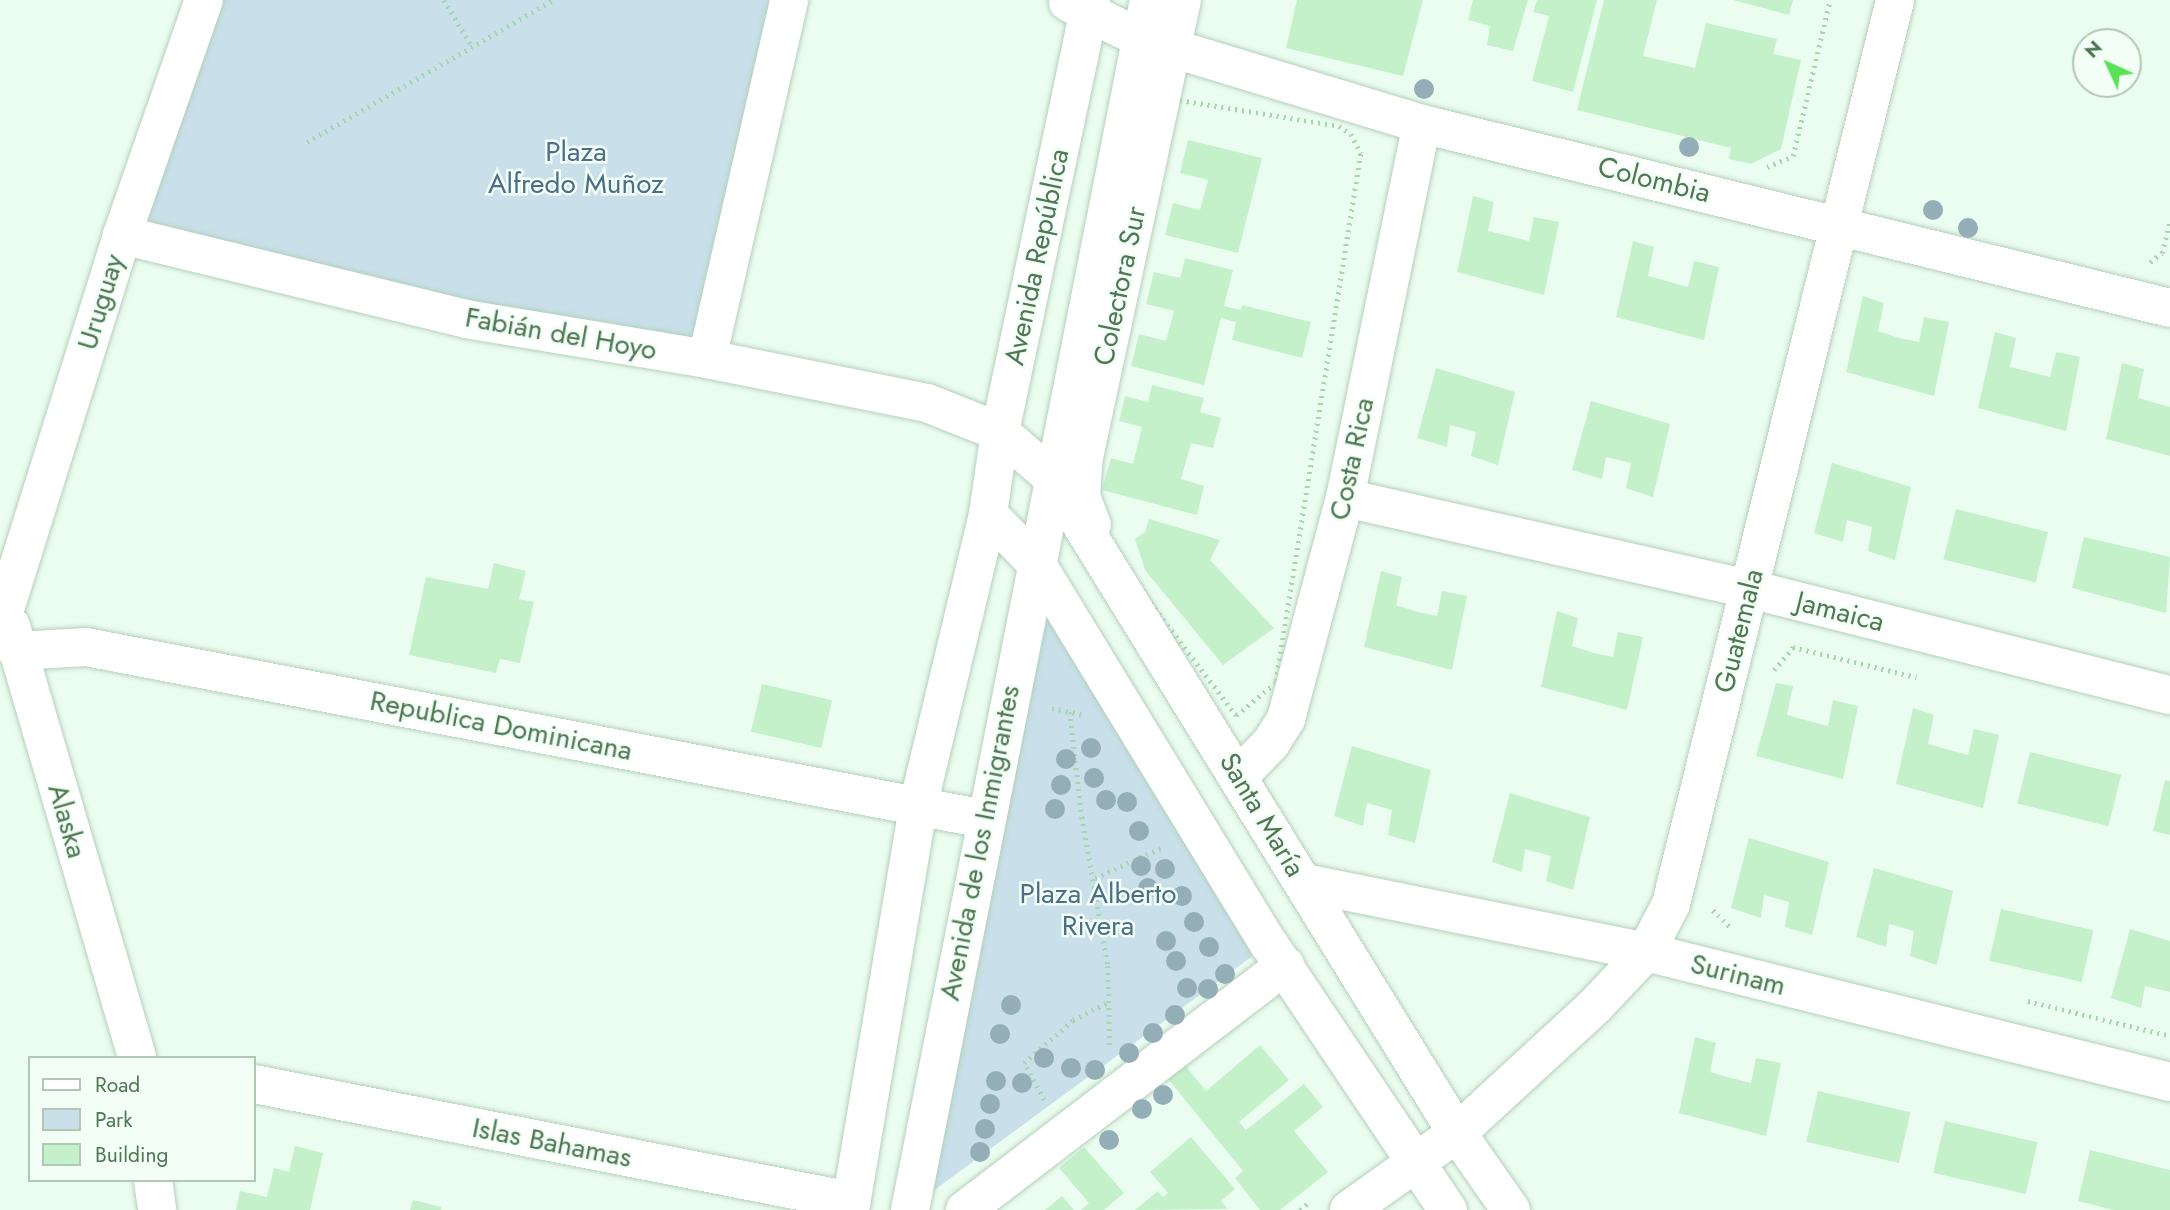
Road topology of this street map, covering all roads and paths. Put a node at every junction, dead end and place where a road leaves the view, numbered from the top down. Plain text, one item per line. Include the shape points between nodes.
1 (204, 0) edge
2 (444, 0) edge
3 (554, 0) edge
4 (789, 0) edge
5 (1149, 0) edge
6 (1182, 0) edge
7 (1830, 0) edge
8 (1895, 0) edge
9 (1081, 5) edge
10 (1158, 43) junction
11 (473, 48) junction
12 (1422, 124) junction
13 (307, 142) dead end
14 (1793, 156) dead end
15 (2170, 220) edge
16 (1839, 225) junction
17 (122, 235) junction
18 (2144, 267) dead end
19 (2170, 308) edge
20 (707, 359) junction
21 (1000, 432) junction
22 (1052, 477) junction
23 (1345, 498) junction
24 (988, 514) junction
25 (1036, 563) junction
26 (1108, 570) junction
27 (1750, 589) junction
28 (2, 599) edge
29 (17, 652) junction
30 (1927, 679) dead end
31 (1771, 681) dead end
32 (1276, 683) joint
33 (0, 690) edge
34 (2170, 695) edge
35 (1070, 712) junction
36 (1085, 715) dead end
37 (1045, 720) dead end
38 (1239, 776) junction
39 (918, 806) junction
40 (984, 819) junction
41 (1173, 842) dead end
42 (1095, 878) junction
43 (1304, 883) junction
44 (1710, 907) dead end
45 (1741, 931) dead end
46 (1646, 952) junction
47 (1285, 965) junction
48 (2022, 1000) dead end
49 (1107, 1003) junction
50 (2170, 1036) edge
51 (136, 1056) edge
52 (1116, 1059) dead end
53 (2170, 1082) edge
54 (256, 1084) edge
55 (1048, 1108) dead end
56 (1457, 1133) junction
57 (1413, 1160) junction
58 (153, 1182) edge
59 (1334, 1202) edge
60 (851, 1206) edge
61 (914, 1209) edge
62 (157, 1210) edge
63 (965, 1210) edge
64 (1300, 1210) edge
65 (1447, 1210) edge
66 (1511, 1210) edge

1 - 17 street, Uruguay
2 - 11 path
3 - 11 path
4 - 20 street
5 - 10 street, Avenida República
6 - 10 street, Colectora Sur
7 - 14 path
8 - 16 street, Guatemala
9 - 10 street, Colombia
9 - 21 street, Avenida República
10 - 12 street, Colombia
10 - 22 street, Avenida República
10 - 26 street, Colectora Sur via 1084,457 1081,496
11 - 13 path
12 - 16 street, Colombia
12 - 23 street, Costa Rica
15 - 18 path via 2162,253
16 - 19 street, Colombia
16 - 27 street, Guatemala
17 - 20 street, Fabián del Hoyo via 466,319
17 - 28 street, Uruguay
20 - 21 street, Fabián del Hoyo via 927,403
21 - 22 street, Santa María
21 - 24 street, Avenida República
22 - 25 street, Avenida de los Inmigrantes
22 - 26 street, Santa María
23 - 27 street, Jamaica
23 - 38 street, Costa Rica via 1286,719 1271,743
24 - 25 street
24 - 39 street
25 - 40 street, Avenida de los Inmigrantes
25 - 47 street
26 - 38 street, Santa María
27 - 34 street, Jamaica
27 - 46 street, Guatemala via 1671,904
28 - 29 street, Alaska
29 - 33 street
29 - 39 street, Republica Dominicana via 86,647
29 - 51 street, Alaska
30 - 31 path via 1793,647 1775,668
32 - 32 path via 1236,716 1096,530 1090,495 1097,455 1173,99 1339,126 1351,134 1361,154
35 - 36 path
35 - 37 path via 1048,707
35 - 42 path via 1082,817
38 - 43 street, Santa María
39 - 40 street, Republica Dominicana
39 - 60 street
40 - 61 street, Avenida de los Inmigrantes
41 - 42 path
42 - 49 path via 1108,966
43 - 46 street, Surinam
43 - 56 street, Santa María
44 - 45 path via 1727,928
46 - 53 street, Surinam
46 - 56 street, Guatemala via 1595,1006
47 - 57 street
47 - 63 street
48 - 50 path
49 - 52 path via 1106,1030
49 - 55 path via 1073,1020 1024,1063
54 - 60 street, Islas Bahamas
56 - 57 street, Guatemala
56 - 66 street, Santa María
57 - 59 street, Guatemala
57 - 65 street
58 - 62 street
59 - 64 path

